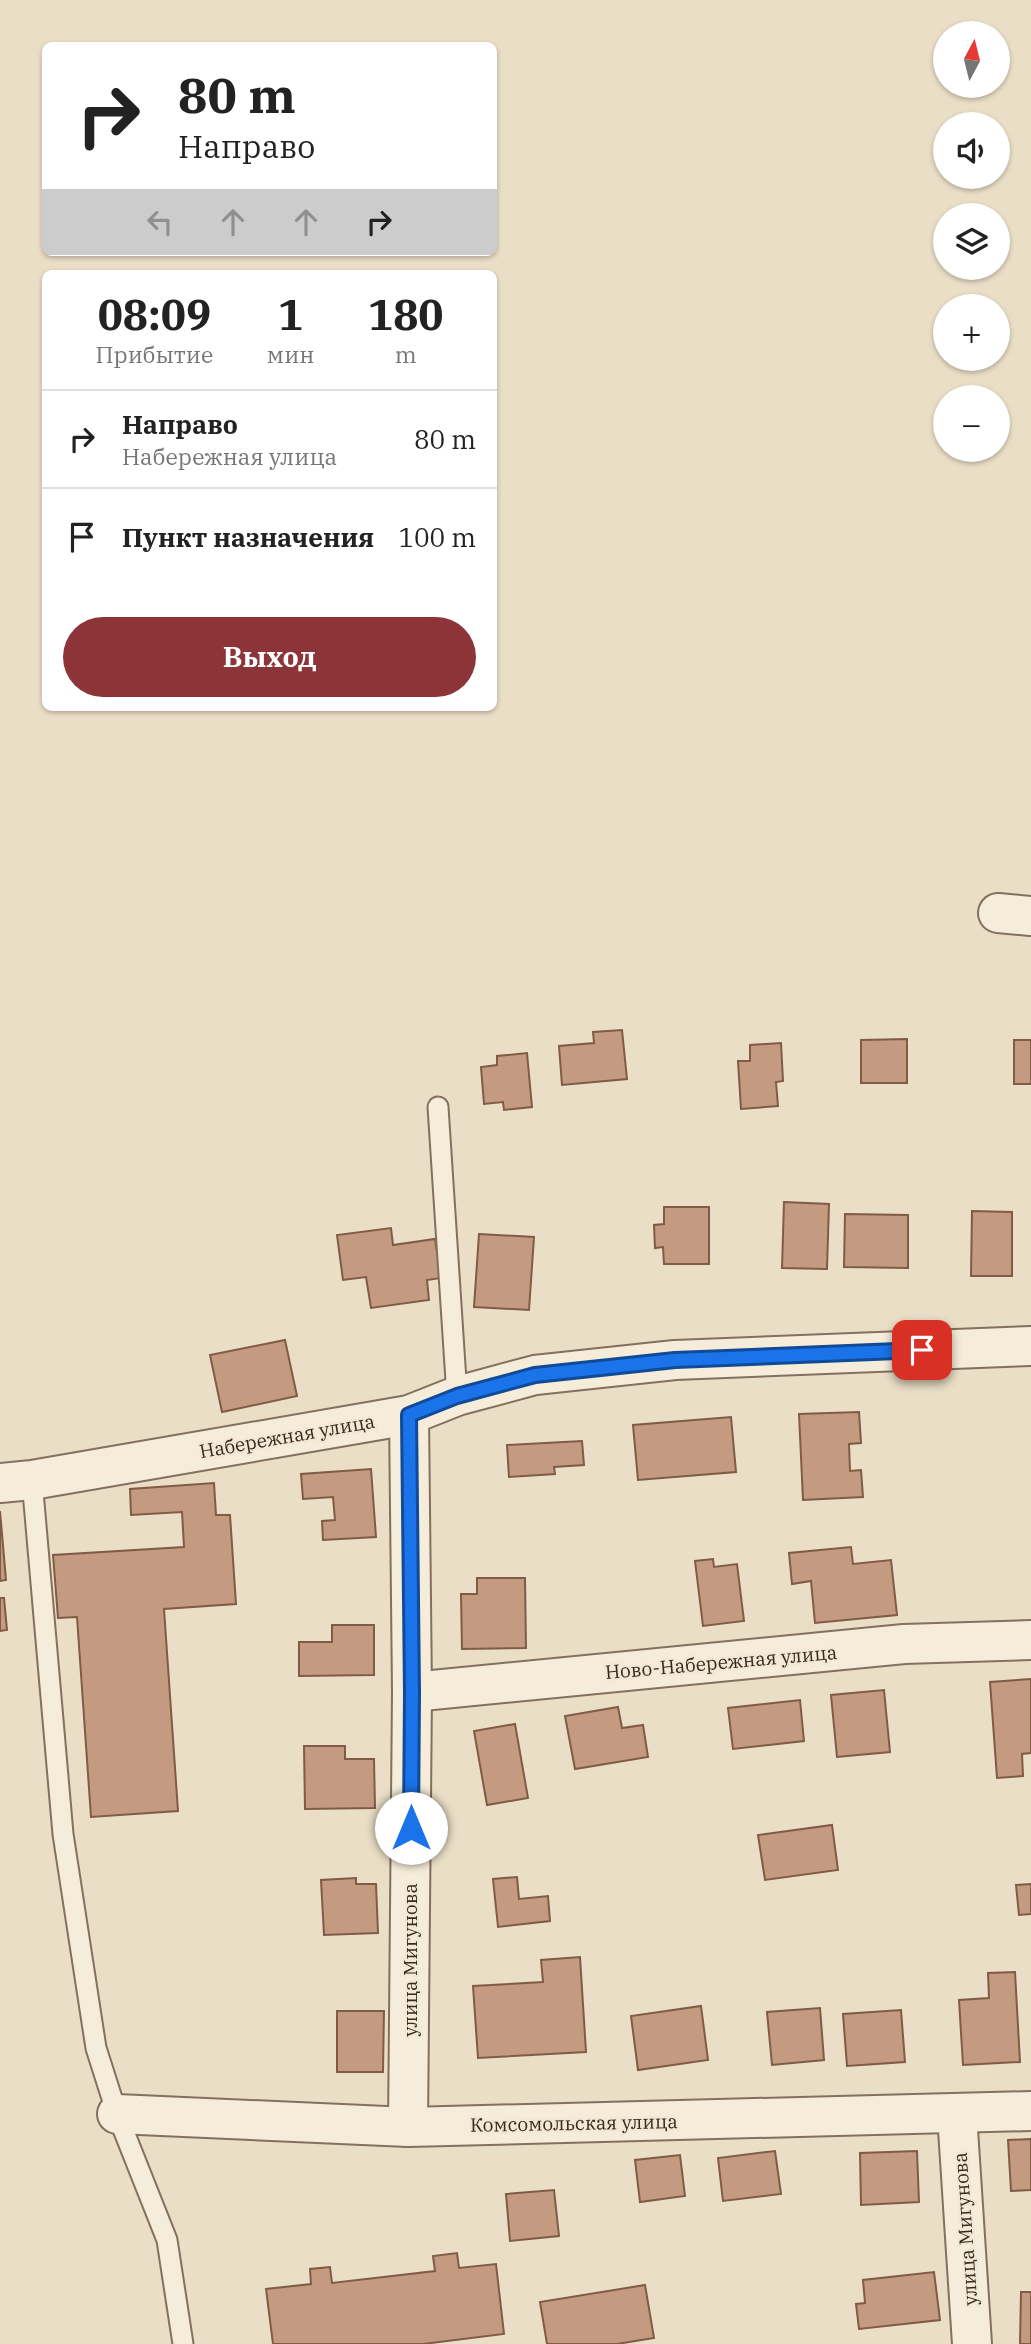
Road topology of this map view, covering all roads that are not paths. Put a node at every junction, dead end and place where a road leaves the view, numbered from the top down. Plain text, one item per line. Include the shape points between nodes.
1 (438, 1107) dead end
2 (1031, 1346) edge
3 (457, 1396) junction
4 (409, 1415) junction
5 (16, 1482) edge
6 (1031, 1640) edge
7 (412, 1692) junction
8 (1031, 2111) edge
9 (117, 2114) junction
10 (957, 2114) junction
11 (408, 2127) junction
12 (183, 2344) edge
13 (972, 2344) edge

1 - 3 lane
2 - 3 street, Набережная улица via 675,1360 535,1375
3 - 4 street, Набережная улица
4 - 5 street, Набережная улица
4 - 7 street, улица Мигунова
5 - 9 lane via 96,2048
6 - 7 street, Ново-Набережная улица via 904,1644
7 - 11 street, улица Мигунова
8 - 10 street, Комсомольская улица
9 - 11 street, Комсомольская улица
9 - 12 lane via 167,2240
10 - 11 street, Комсомольская улица
10 - 13 street, улица Мигунова

